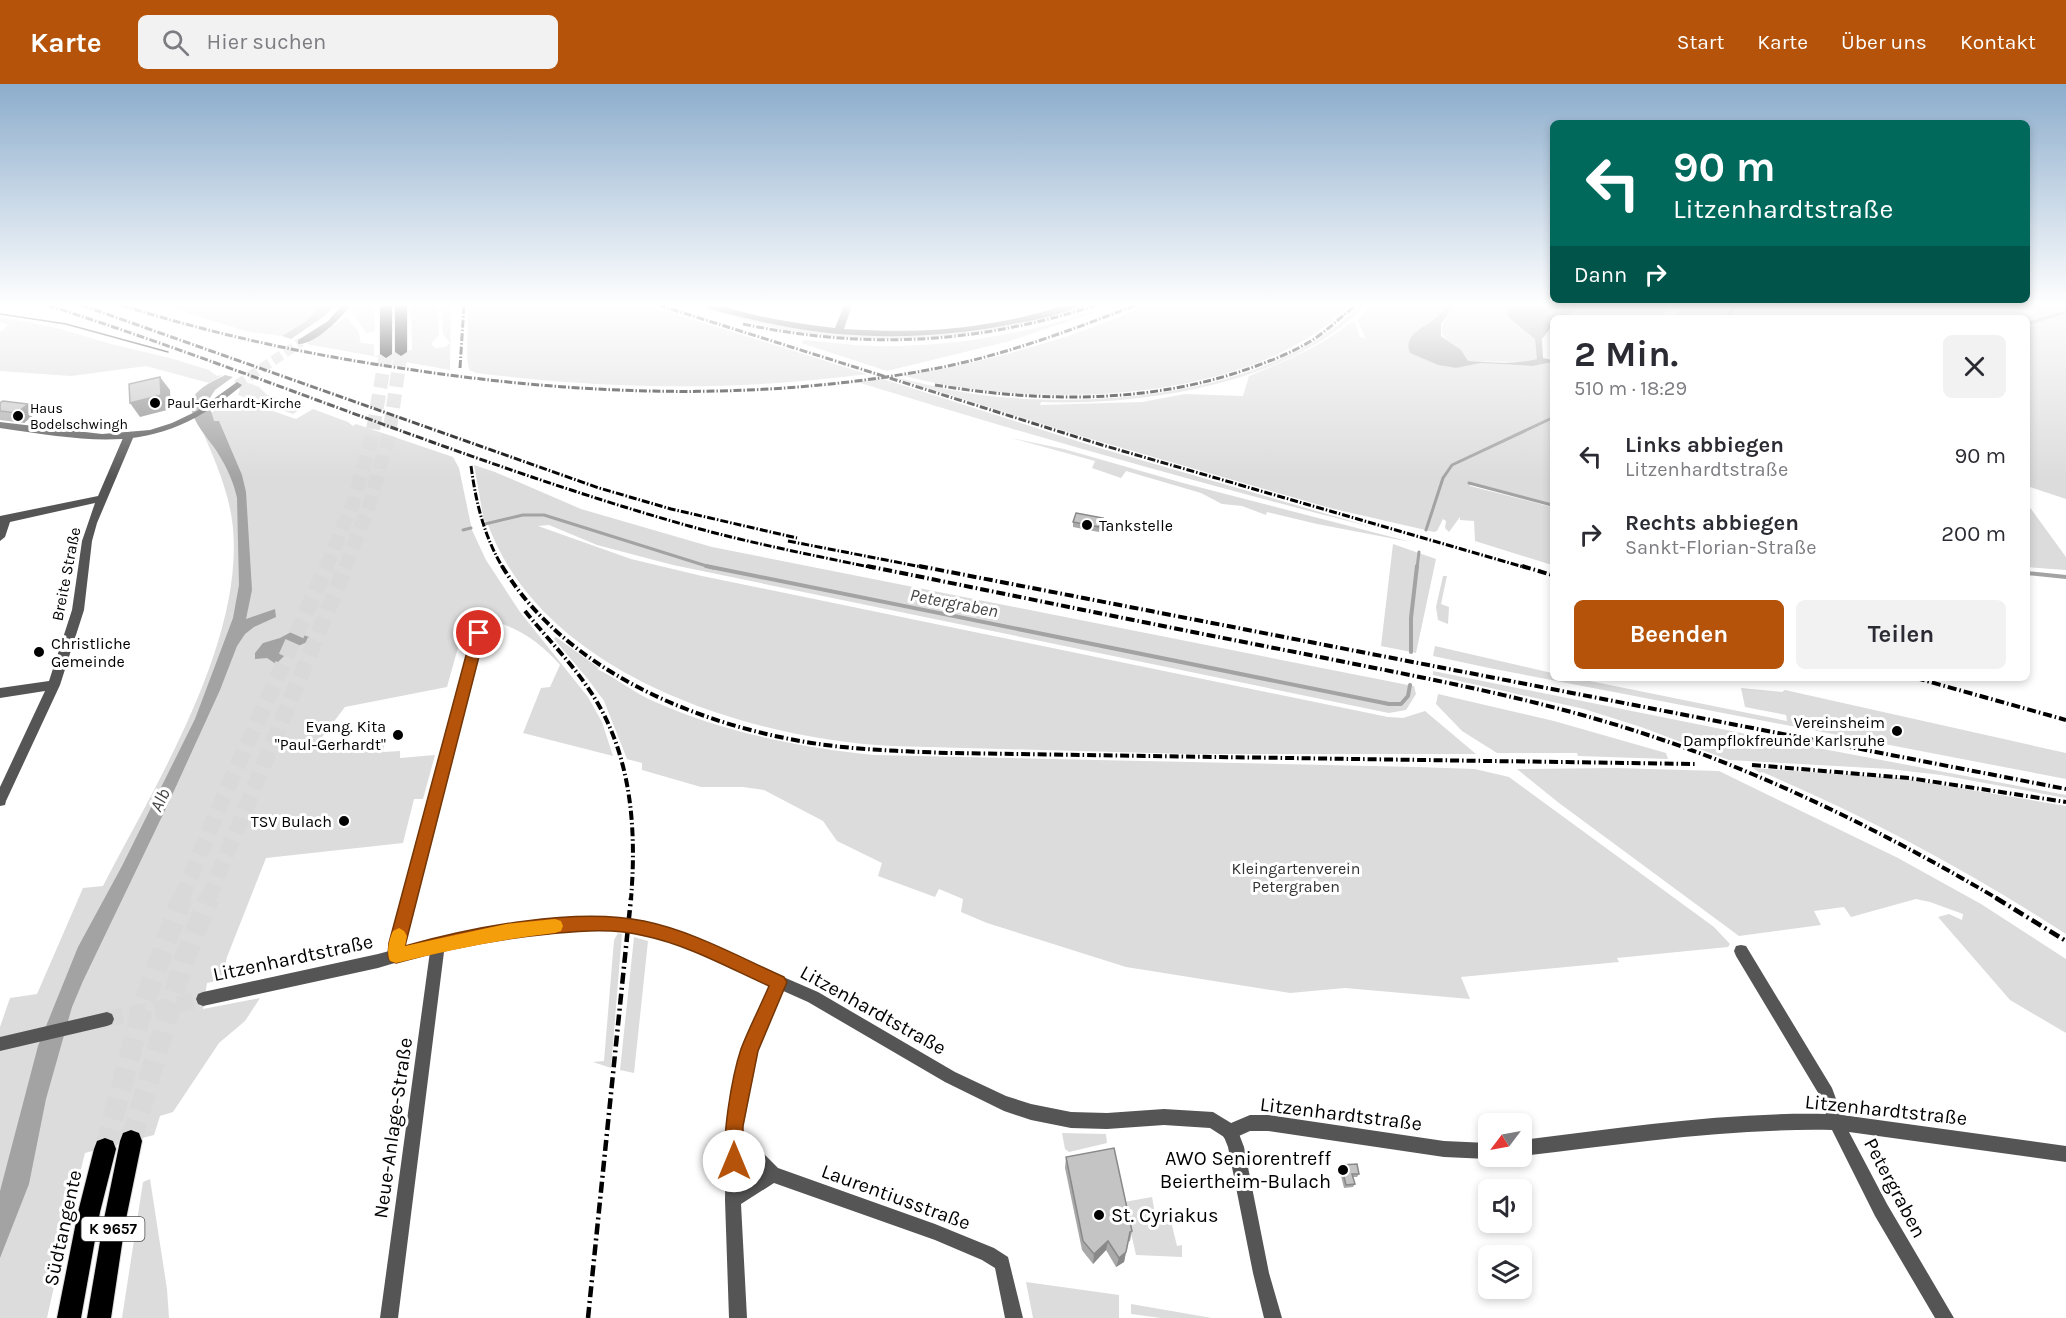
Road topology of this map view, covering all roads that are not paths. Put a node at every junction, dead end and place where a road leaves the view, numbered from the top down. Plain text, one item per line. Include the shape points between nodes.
1 (237, 385) tunnel mouth
2 (0, 425) edge
3 (128, 438) junction
4 (100, 499) junction
5 (2, 520) edge
6 (0, 537) edge
7 (479, 633) dead end
8 (54, 685) junction
9 (0, 693) edge
10 (0, 801) edge
11 (438, 944) junction
12 (1741, 951) dead end
13 (396, 956) junction
14 (779, 982) junction
15 (203, 999) tunnel mouth
16 (101, 1021) tunnel mouth
17 (0, 1044) edge
18 (1836, 1122) junction
19 (1230, 1132) junction
20 (735, 1141) junction
21 (131, 1142) tunnel mouth
22 (1532, 1147) edge
23 (105, 1149) tunnel mouth
24 (1478, 1151) edge
25 (2066, 1154) edge
26 (773, 1174) junction
27 (733, 1200) junction
28 (69, 1318) edge
29 (99, 1318) edge
30 (389, 1318) edge
31 (738, 1318) edge
32 (1014, 1318) edge
33 (1273, 1318) edge
34 (1945, 1318) edge

1 - 3 street via 193,417
2 - 3 street
3 - 4 street, Breite Straße
4 - 5 street
4 - 8 street, Breite Straße via 87,541 78,610
5 - 6 street
7 - 13 street
8 - 9 street
8 - 10 street, Breite Straße
11 - 13 street, Litzenhardtstraße
11 - 14 street, Litzenhardtstraße via 506,931 618,924 677,937
11 - 30 street, Neue-Anlage-Straße
12 - 18 street, Petergraben via 1827,1093
13 - 15 street, Litzenhardtstraße
14 - 19 street, Litzenhardtstraße via 813,997 950,1077 1030,1112 1071,1120 1213,1120
14 - 20 street via 749,1051 734,1126
16 - 17 street
18 - 22 street, Litzenhardtstraße via 1789,1121 1665,1131
18 - 25 street, Litzenhardtstraße
18 - 34 street, Petergraben via 1896,1237
19 - 24 street, Litzenhardtstraße via 1250,1123 1268,1123
19 - 33 street via 1239,1157
20 - 26 street, Laurentiusstraße
20 - 27 street
21 - 29 highway, K 9657
23 - 28 highway, Südtangente / K 9657
26 - 27 street
26 - 32 street, Laurentiusstraße via 988,1254 1002,1263
27 - 31 street

